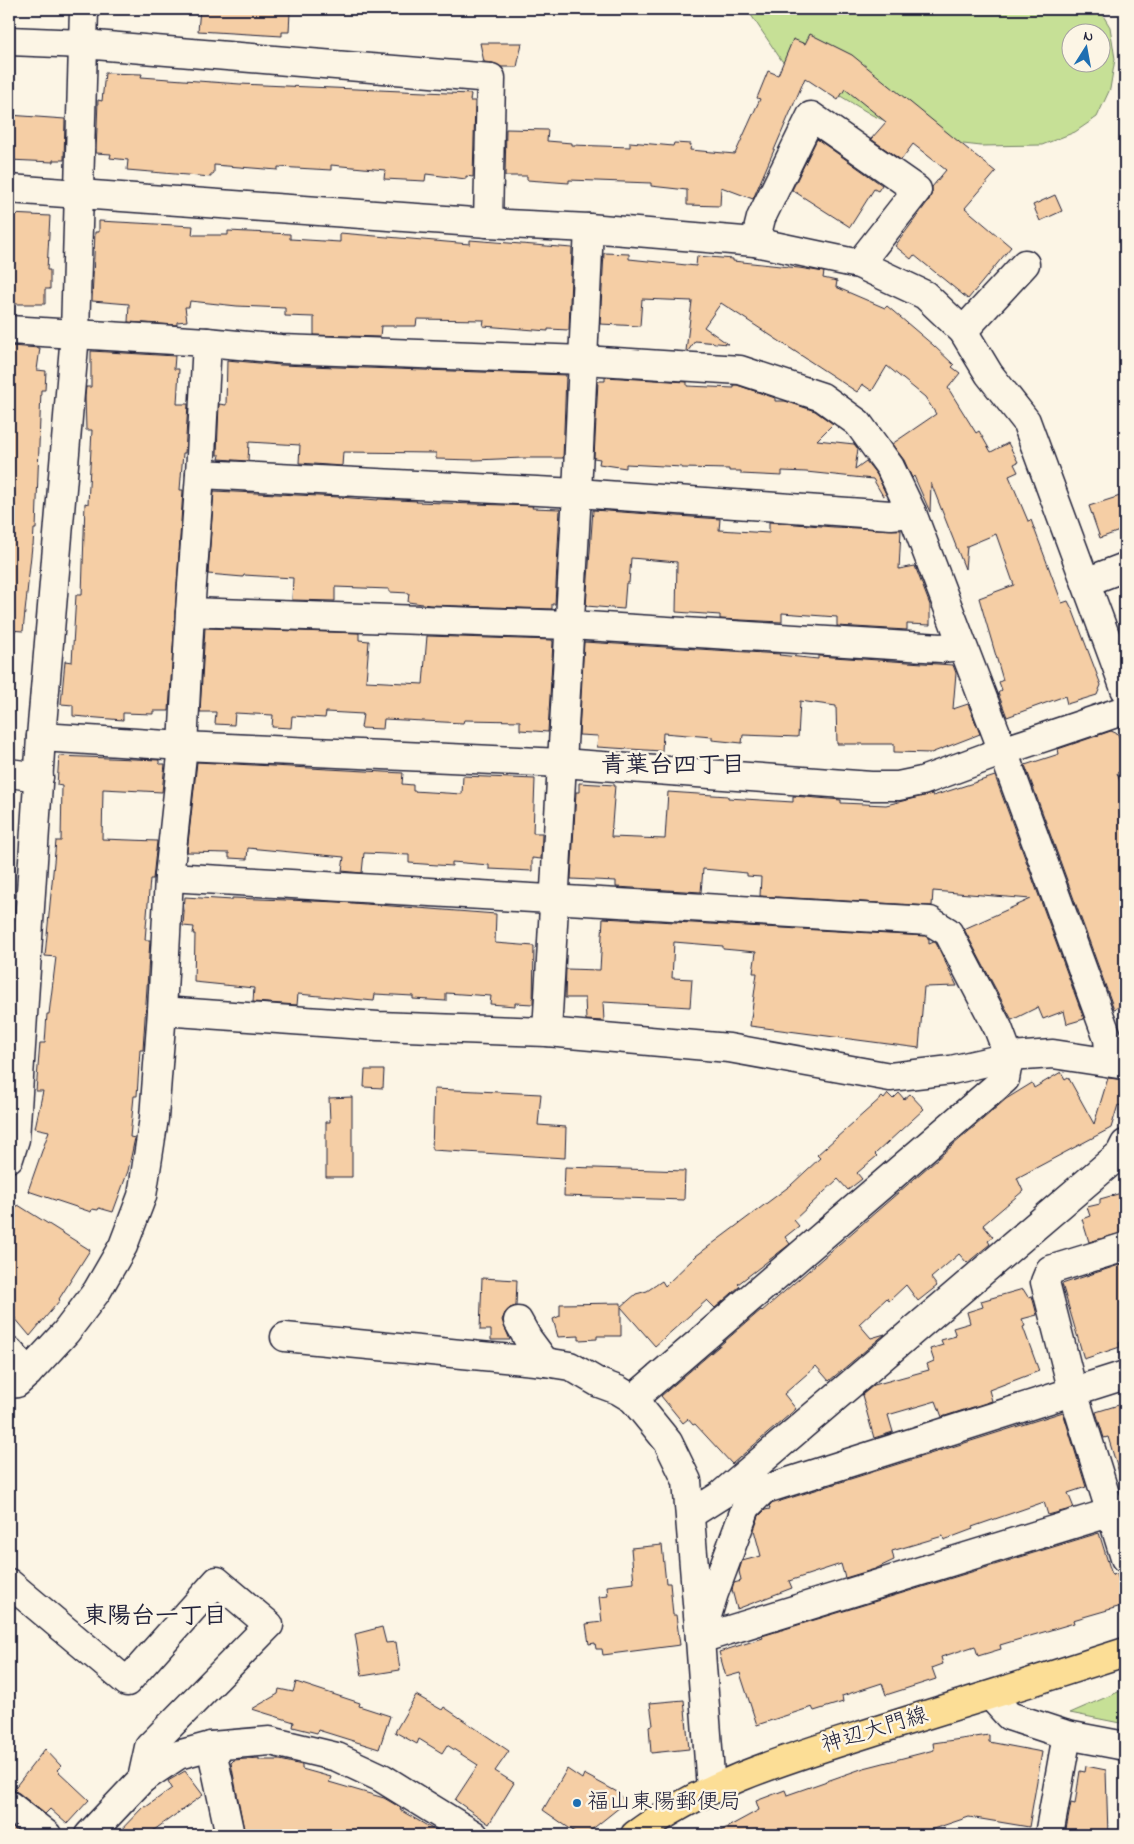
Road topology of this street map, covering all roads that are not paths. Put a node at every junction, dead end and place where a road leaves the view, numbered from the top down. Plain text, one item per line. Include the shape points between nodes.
1 (84, 9) edge
2 (9, 41) edge
3 (83, 44) junction
4 (9, 189) edge
5 (79, 194) junction
6 (488, 223) junction
7 (589, 228) junction
8 (755, 242) junction
9 (859, 264) junction
10 (1025, 264) dead end
11 (9, 330) edge
12 (963, 331) junction
13 (75, 334) junction
14 (207, 342) junction
15 (584, 360) junction
16 (200, 474) junction
17 (577, 493) junction
18 (912, 513) junction
19 (1125, 567) edge
20 (1086, 582) junction
21 (190, 612) junction
22 (570, 625) junction
23 (962, 646) junction
24 (1125, 689) edge
25 (1125, 710) edge
26 (41, 737) junction
27 (183, 746) junction
28 (1002, 751) junction
29 (562, 763) junction
30 (9, 773) edge
31 (39, 777) junction
32 (169, 877) junction
33 (553, 900) junction
34 (162, 1011) junction
35 (547, 1032) junction
36 (1009, 1057) junction
37 (1118, 1063) edge
38 (1125, 1144) edge
39 (9, 1158) edge
40 (1125, 1248) edge
41 (518, 1320) dead end
42 (285, 1337) dead end
43 (9, 1350) edge
44 (545, 1362) junction
45 (1125, 1375) edge
46 (18, 1379) edge
47 (1073, 1392) junction
48 (633, 1399) junction
49 (1118, 1510) edge
50 (691, 1514) junction
51 (1125, 1558) edge
52 (9, 1583) edge
53 (700, 1639) junction
54 (1125, 1652) edge
55 (991, 1696) junction
56 (1067, 1735) junction
57 (211, 1746) junction
58 (1125, 1746) edge
59 (142, 1779) junction
60 (711, 1789) junction
61 (9, 1805) edge
62 (47, 1835) edge
63 (89, 1835) edge
64 (230, 1835) edge
65 (474, 1835) edge
66 (635, 1835) edge
67 (1049, 1835) edge

1 - 3 street
2 - 3 street
3 - 5 street
3 - 6 street via 491,78
4 - 5 street
5 - 6 street
5 - 13 street
6 - 7 street
7 - 8 street
7 - 15 street
8 - 9 street
8 - 9 street via 761,218 811,116 917,190
9 - 12 street via 925,295
10 - 12 street
11 - 13 street
12 - 20 street via 989,374 1026,421
13 - 14 street
13 - 26 street
14 - 15 street via 280,349
14 - 16 street
15 - 17 street
15 - 18 street via 740,370 822,397 858,423 890,467
16 - 17 street
16 - 21 street
17 - 18 street via 892,515
17 - 22 street
18 - 23 street
19 - 20 street
20 - 24 street
21 - 22 street
21 - 27 street
22 - 23 street via 941,648
22 - 29 street
23 - 28 street
25 - 28 street
26 - 27 street
26 - 31 street
27 - 29 street
27 - 32 street
28 - 29 street via 922,781 898,786
28 - 37 street
29 - 33 street
30 - 31 street
31 - 39 street via 15,1139
32 - 33 street
32 - 34 street
33 - 35 street
33 - 36 street via 930,921 948,932 998,1028
34 - 35 street via 378,1026
34 - 46 street via 154,1118 142,1196 123,1246 97,1291 66,1332
35 - 36 street via 728,1048 890,1077 950,1070
36 - 37 street via 1053,1054
36 - 48 street via 1005,1079
38 - 50 street via 1120,1154 736,1482
40 - 47 street via 1050,1270 1045,1282
41 - 44 street
42 - 44 street
43 - 46 street
44 - 48 street via 570,1366
45 - 47 street
47 - 49 street
47 - 53 street via 763,1490 746,1507
48 - 50 street via 668,1442 687,1481
49 - 51 street
49 - 53 street
50 - 53 street
52 - 59 street via 127,1682 216,1581 269,1625 149,1747
53 - 60 street
54 - 55 main road, 神辺大門線
55 - 56 street via 1009,1716
55 - 60 main road, 神辺大門線 via 770,1764
56 - 58 street
56 - 67 street
57 - 59 street via 178,1755
57 - 64 street
57 - 65 street via 270,1741 337,1757 382,1778
59 - 63 street
60 - 66 main road, 神辺大門線
61 - 62 street

